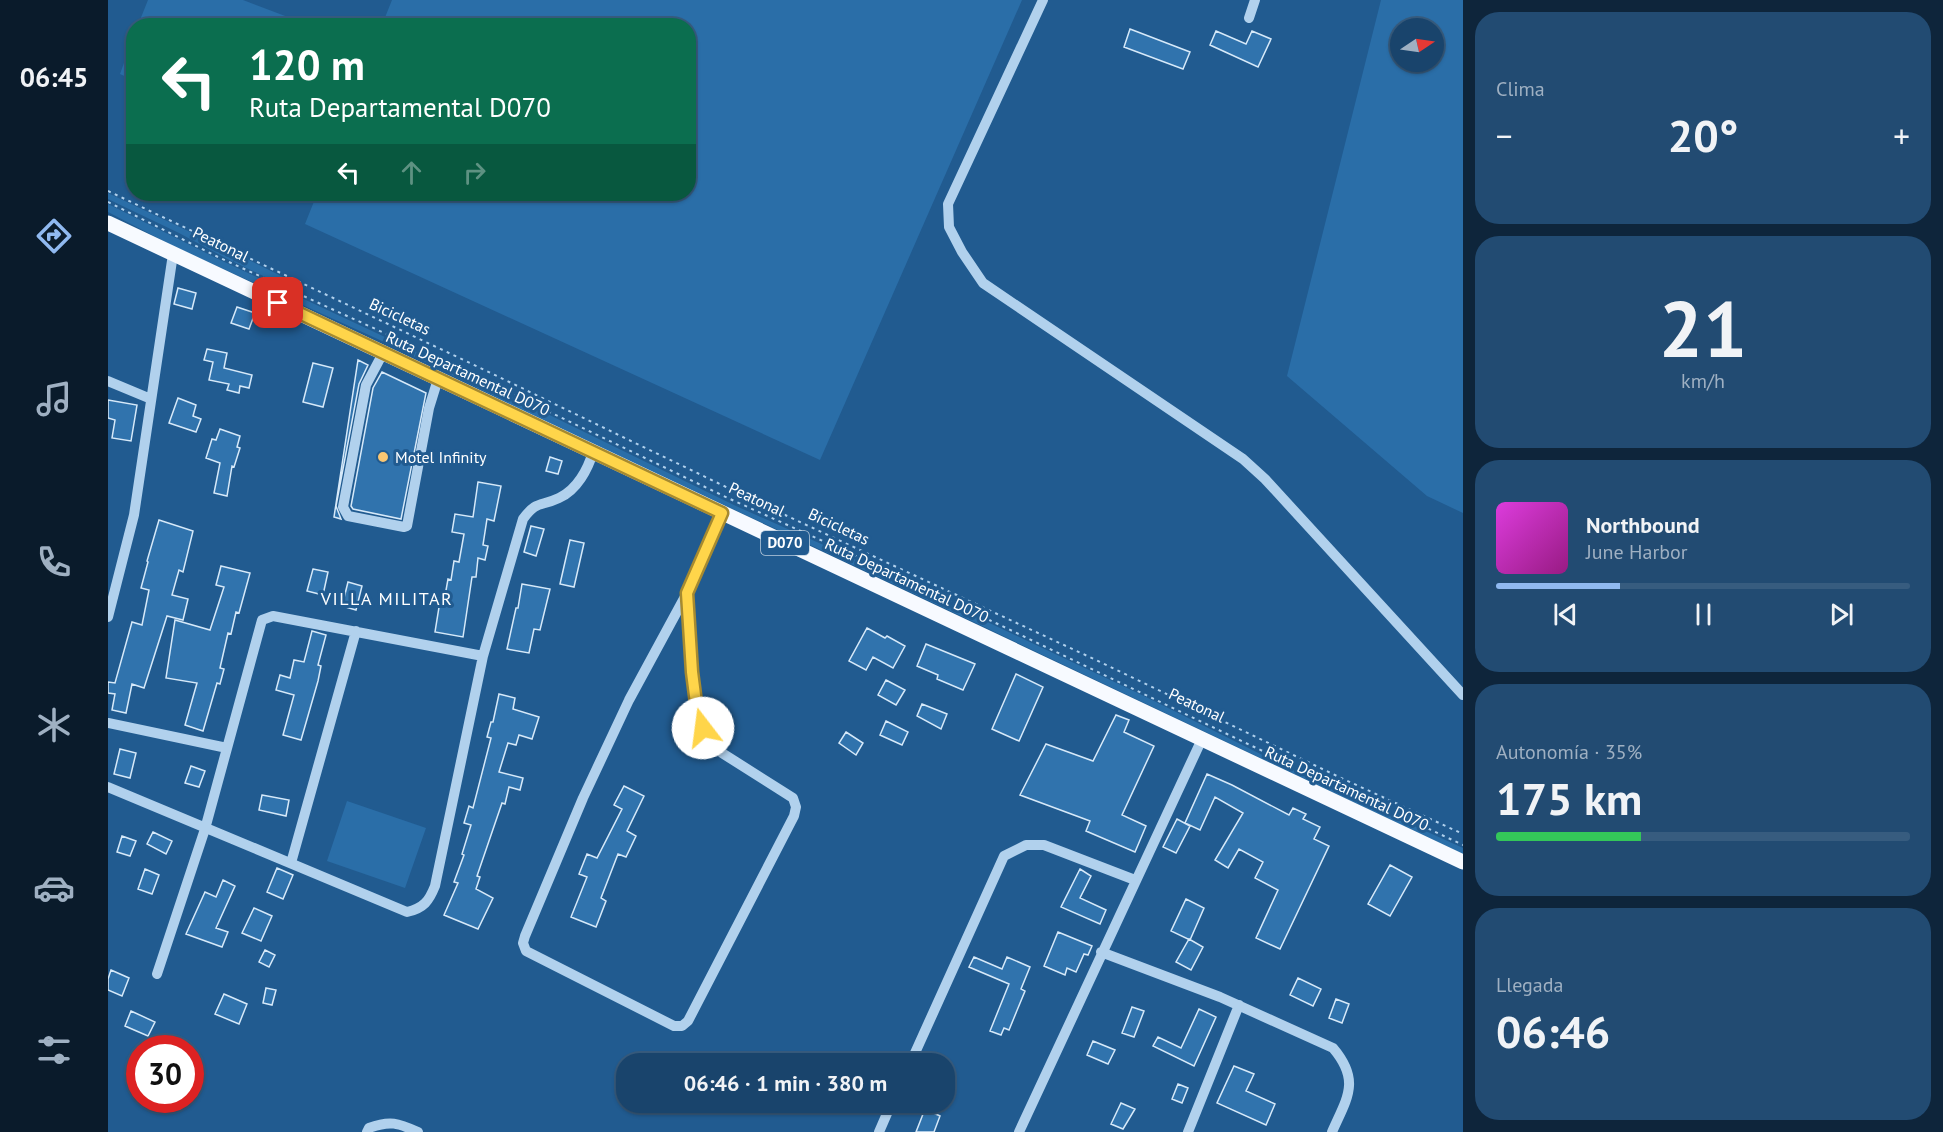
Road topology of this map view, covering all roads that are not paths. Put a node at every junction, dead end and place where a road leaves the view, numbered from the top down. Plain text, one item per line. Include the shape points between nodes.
1 (1043, 0) edge
2 (1255, 0) edge
3 (1249, 18) dead end
4 (108, 223) edge
5 (173, 254) junction
6 (383, 353) junction
7 (438, 379) junction
8 (108, 381) edge
9 (151, 399) junction
10 (593, 452) junction
11 (722, 513) junction
12 (687, 593) junction
13 (108, 617) edge
14 (356, 632) junction
15 (483, 656) junction
16 (1463, 695) edge
17 (108, 723) edge
18 (1202, 739) junction
19 (227, 748) junction
20 (108, 787) edge
21 (205, 829) junction
22 (1463, 862) edge
23 (291, 863) junction
24 (1135, 880) junction
25 (1101, 952) junction
26 (157, 974) dead end
27 (1239, 1005) junction
28 (915, 1053) edge
29 (887, 1113) edge
30 (367, 1132) edge
31 (418, 1132) edge
32 (879, 1132) edge
33 (1019, 1132) edge
34 (1188, 1132) edge
35 (1332, 1132) edge

1 - 16 street via 948,204 949,227 962,252 983,283 1243,459
2 - 3 street
4 - 5 main road, Ruta Departamental D070 / D070
5 - 6 main road, Ruta Departamental D070 / D070
5 - 9 street
6 - 7 main road, Ruta Departamental D070 / D070
6 - 7 street via 366,385 343,507 348,516 407,525
7 - 10 main road, Ruta Departamental D070 / D070
8 - 9 street
9 - 13 street via 134,515
10 - 11 main road, Ruta Departamental D070 / D070
10 - 15 street via 582,477 562,497 532,508 523,519
11 - 12 street
11 - 18 main road, Ruta Departamental D070 / D070
12 - 12 street via 629,700 583,798 523,943 526,951 674,1026 688,1021 795,816 796,807 793,798 722,753 707,736 696,703
14 - 15 street
14 - 19 street via 273,616 262,620
14 - 23 street
15 - 23 street via 429,900 419,909 407,912
17 - 19 street
18 - 22 main road, Ruta Departamental D070 / D070
18 - 24 street
19 - 21 street
20 - 21 street
21 - 23 street
21 - 26 street
24 - 25 street
24 - 28 street via 1044,845 1026,845 1004,856
25 - 27 street
25 - 33 street
27 - 34 street
27 - 35 street via 1333,1048 1343,1060 1350,1092
29 - 32 street
30 - 31 street via 383,1123

